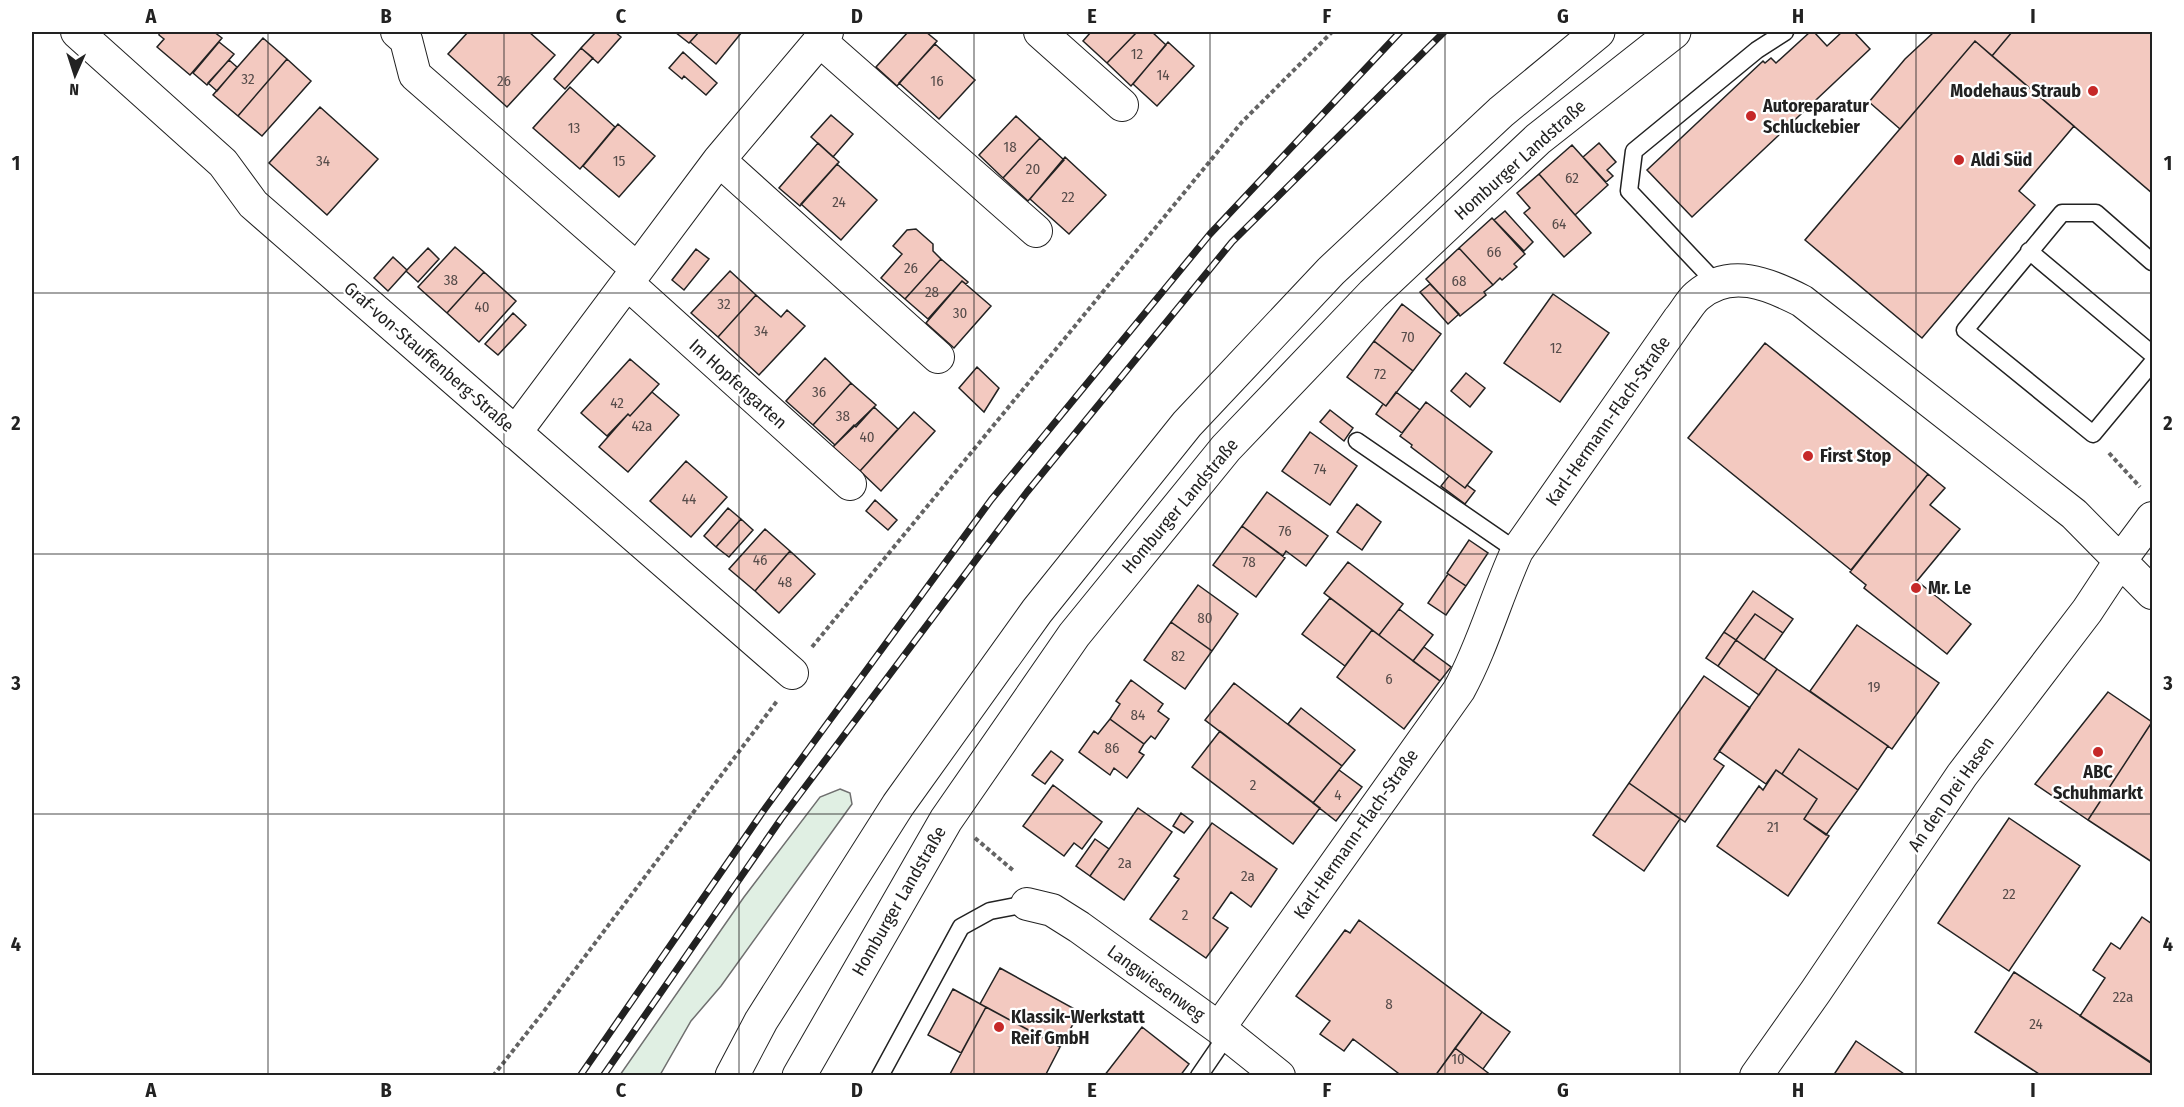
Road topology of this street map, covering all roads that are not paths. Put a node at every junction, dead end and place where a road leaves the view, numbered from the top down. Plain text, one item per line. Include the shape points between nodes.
1 (77, 32) edge
2 (397, 32) edge
3 (1040, 32) edge
4 (1598, 32) edge
5 (1674, 32) edge
6 (1689, 32) edge
7 (1785, 32) edge
8 (823, 36) edge
9 (1636, 60) junction
10 (1122, 105) dead end
11 (719, 160) junction
12 (1036, 231) dead end
13 (2029, 251) junction
14 (2152, 262) edge
15 (632, 276) junction
16 (1718, 284) junction
17 (2152, 354) edge
18 (938, 357) dead end
19 (2152, 363) edge
20 (515, 433) junction
21 (1357, 441) dead end
22 (849, 484) dead end
23 (2149, 505) edge
24 (1517, 551) junction
25 (2120, 561) junction
26 (2152, 593) edge
27 (792, 673) road end
28 (1026, 904) joint
29 (1223, 1032) junction
30 (881, 1074) edge
31 (732, 1076) edge
32 (799, 1076) edge
33 (1199, 1076) edge
34 (1279, 1076) edge
35 (1756, 1076) edge

1 - 20 street, Graf-von-Stauffenberg-Straße via 223,162 253,204
2 - 15 street, Im Hopfengarten via 406,40 415,75
3 - 10 street
4 - 31 main road via 1501,112 1331,271 1187,424 1037,611 898,805 760,1021
5 - 9 main road, Homburger Landstraße
6 - 9 main road
7 - 16 lane via 1757,50 1634,151 1629,191
8 - 11 street
8 - 12 street
9 - 32 main road, Homburger Landstraße via 1538,139 1382,286 1226,448 1074,635 946,820
11 - 15 street
11 - 18 street
13 - 14 lane via 2062,213 2096,213
13 - 17 lane
13 - 19 lane via 1965,330 2093,434
15 - 20 street
15 - 22 street, Im Hopfengarten
16 - 24 street, Karl-Hermann-Flach-Straße via 1696,296
16 - 25 street, Karl-Hermann-Flach-Straße via 1747,280 1772,286 1802,301 2074,514
20 - 27 street, Graf-von-Stauffenberg-Straße
21 - 24 lane
23 - 25 street, An den Drei Hasen
24 - 29 street, Karl-Hermann-Flach-Straße via 1475,660 1459,690
25 - 26 street, Karl-Hermann-Flach-Straße
25 - 35 street, An den Drei Hasen via 1962,775
28 - 29 street, Langwiesenweg via 1052,910 1070,921
28 - 30 lane via 990,911 962,927
29 - 33 lane
29 - 34 street, Langwiesenweg

